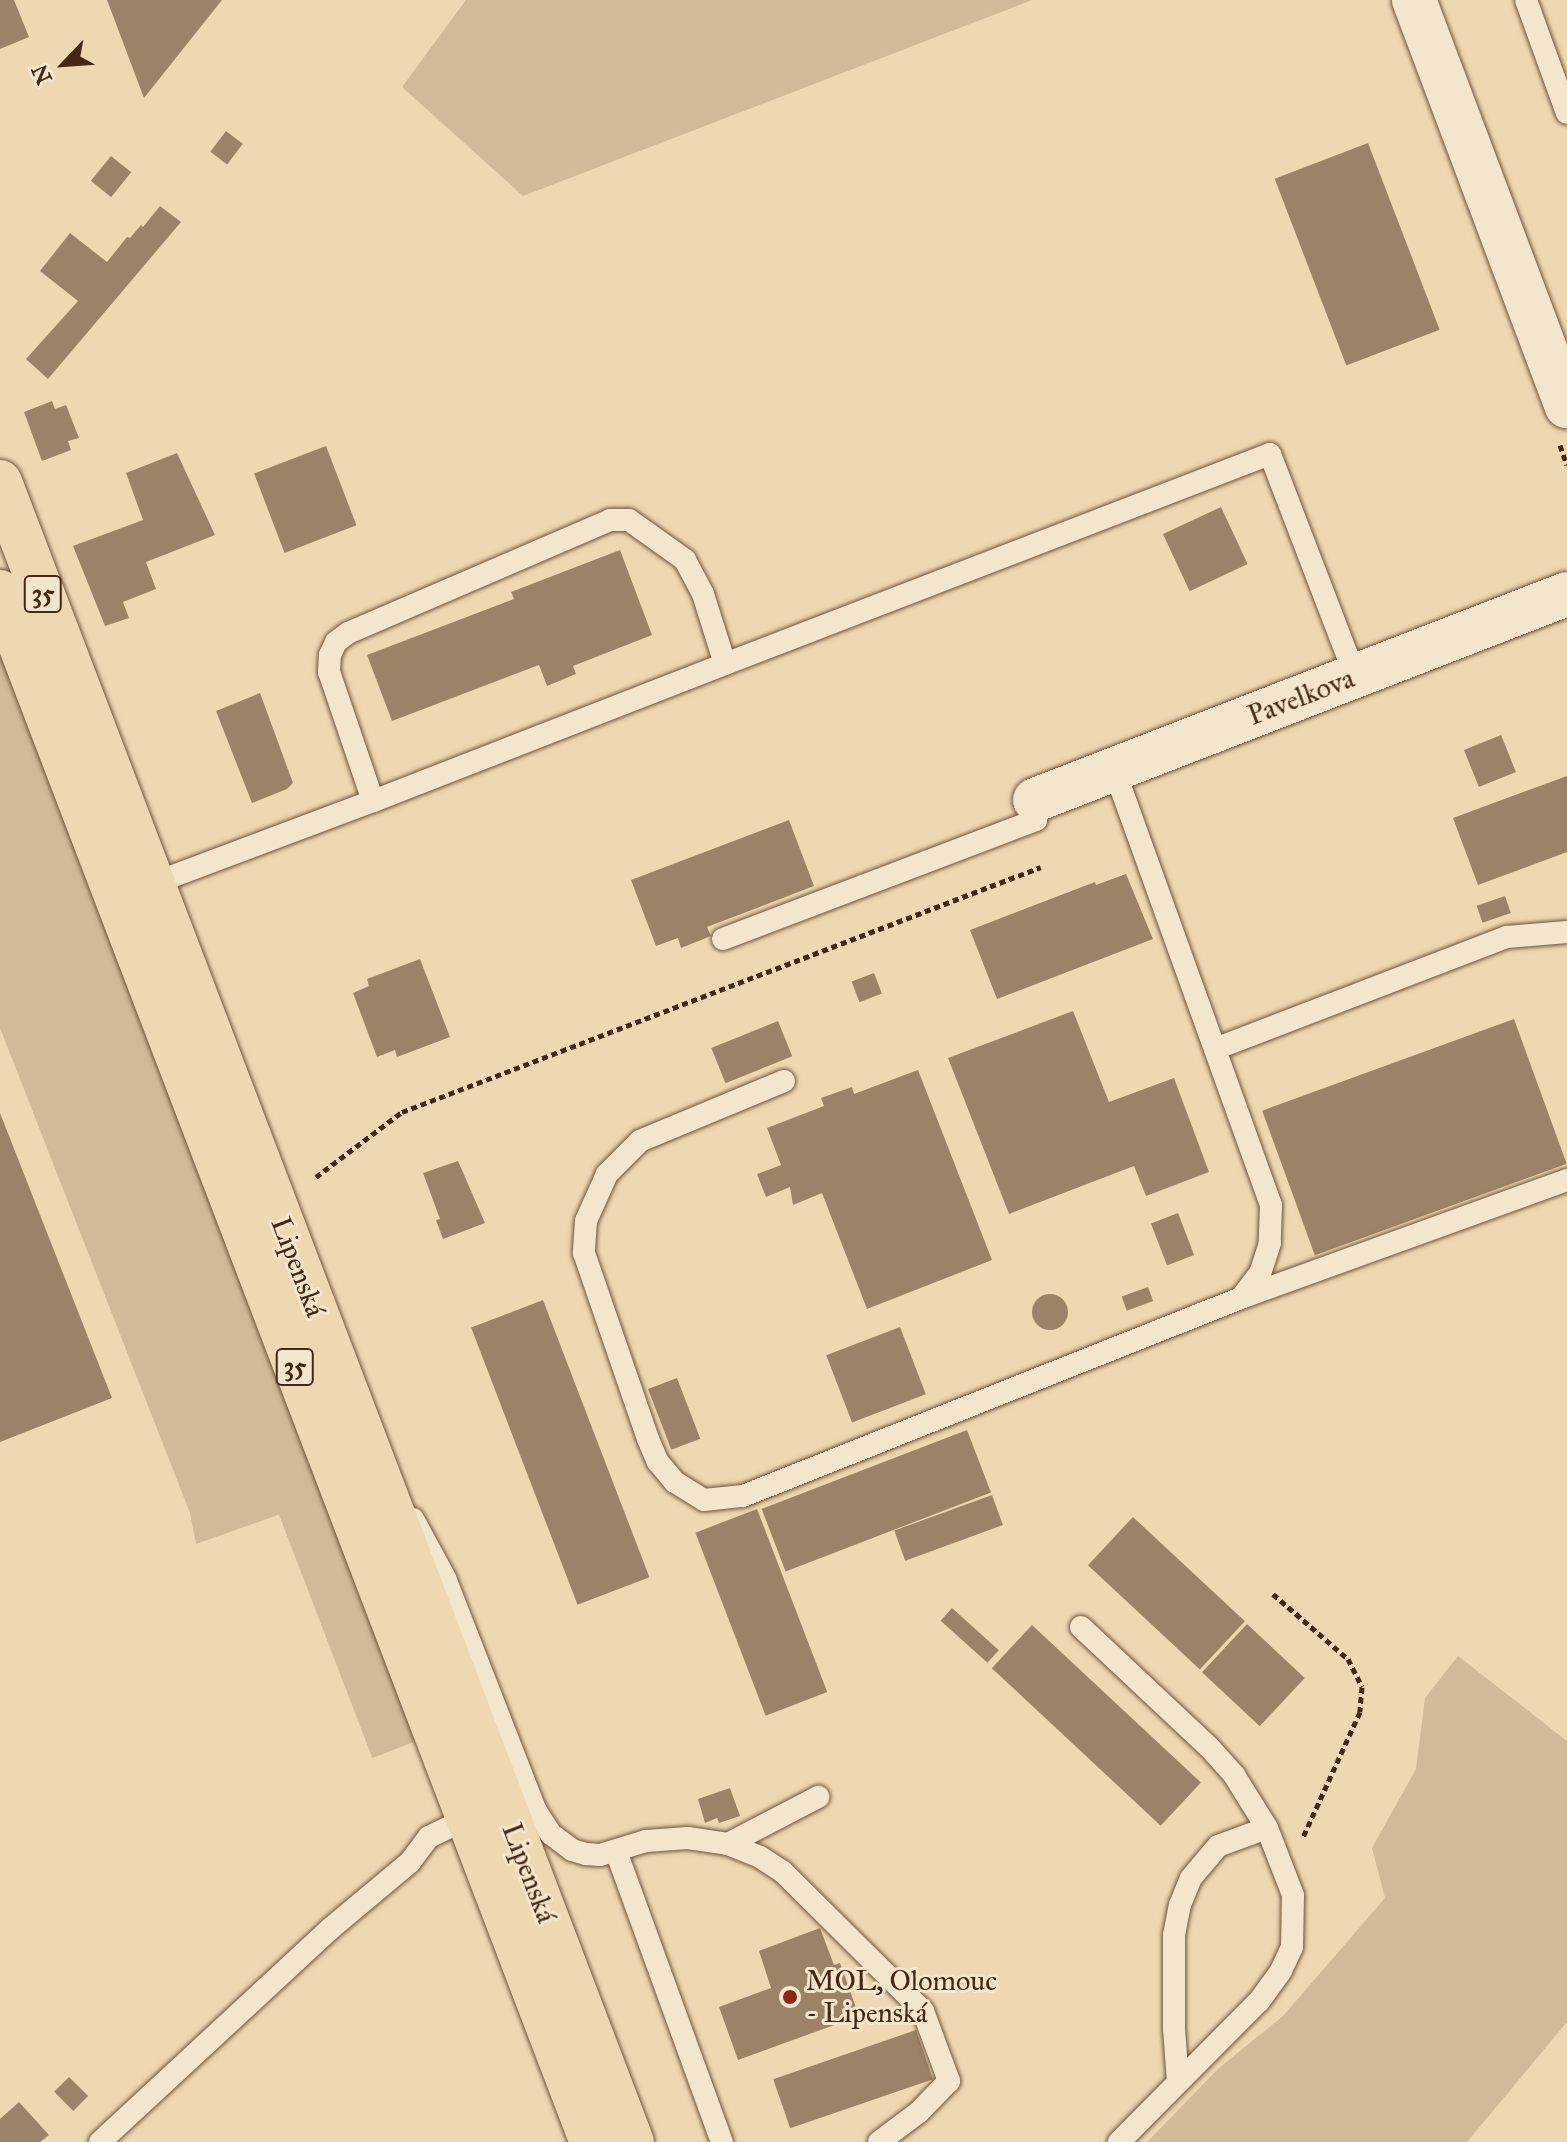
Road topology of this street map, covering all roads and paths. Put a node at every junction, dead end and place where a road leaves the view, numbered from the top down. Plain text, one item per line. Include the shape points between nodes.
1 (1414, 0) edge
2 (1526, 0) edge
3 (1567, 113) edge
4 (1567, 406) edge
5 (0, 482) edge
6 (0, 592) edge
7 (1567, 594) edge
8 (725, 664) junction
9 (1355, 676) junction
10 (1114, 769) junction
11 (1035, 800) joint
12 (373, 801) junction
13 (1041, 867) dead end
14 (152, 884) junction
15 (1567, 932) edge
16 (723, 939) dead end
17 (1215, 1049) junction
18 (784, 1081) dead end
19 (316, 1177) dead end
20 (1567, 1180) edge
21 (1241, 1298) junction
22 (369, 1453) junction
23 (1273, 1594) dead end
24 (1081, 1627) dead end
25 (818, 1797) dead end
26 (468, 1818) junction
27 (1267, 1828) junction
28 (728, 1844) junction
29 (616, 1851) junction
30 (1286, 1875) junction
31 (1178, 2082) junction
32 (100, 2142) edge
33 (592, 2142) edge
34 (632, 2142) edge
35 (722, 2142) edge
36 (879, 2142) edge
37 (1119, 2142) edge

1 - 4 street
2 - 3 lane
5 - 14 main road, Lipenská / 35
6 - 26 main road, Lipenská / 35
7 - 9 street, Pavelkova
8 - 9 lane via 1270,454
8 - 12 lane
8 - 12 lane via 703,594 685,560 629,520 610,520 336,642 329,672
9 - 10 street, Pavelkova
10 - 11 street, Pavelkova
10 - 17 lane
11 - 16 lane via 1036,820
12 - 14 lane
13 - 19 path via 402,1112
14 - 22 main road, Lipenská / 35
15 - 17 lane via 1507,937
17 - 21 lane via 1271,1205 1270,1243 1260,1273
18 - 21 lane via 640,1141 607,1174 586,1221 584,1253 648,1439 658,1462 689,1493 704,1500 743,1496
20 - 21 lane
22 - 29 lane via 445,1578 536,1811 551,1834 572,1850 600,1855
22 - 34 main road, Lipenská / 35
23 - 30 path via 1348,1659 1362,1687 1360,1712
24 - 27 lane via 1209,1747 1234,1775
25 - 28 lane
26 - 32 lane via 429,1837 410,1862
26 - 33 main road, Lipenská / 35
27 - 30 lane
27 - 31 lane via 1218,1846 1191,1878 1180,1905 1174,1935
28 - 29 lane via 666,1838
28 - 36 lane via 783,1872 923,2011 949,2081
29 - 35 lane
30 - 31 lane via 1294,1924 1292,1947 1281,1971 1259,2001
31 - 37 lane

